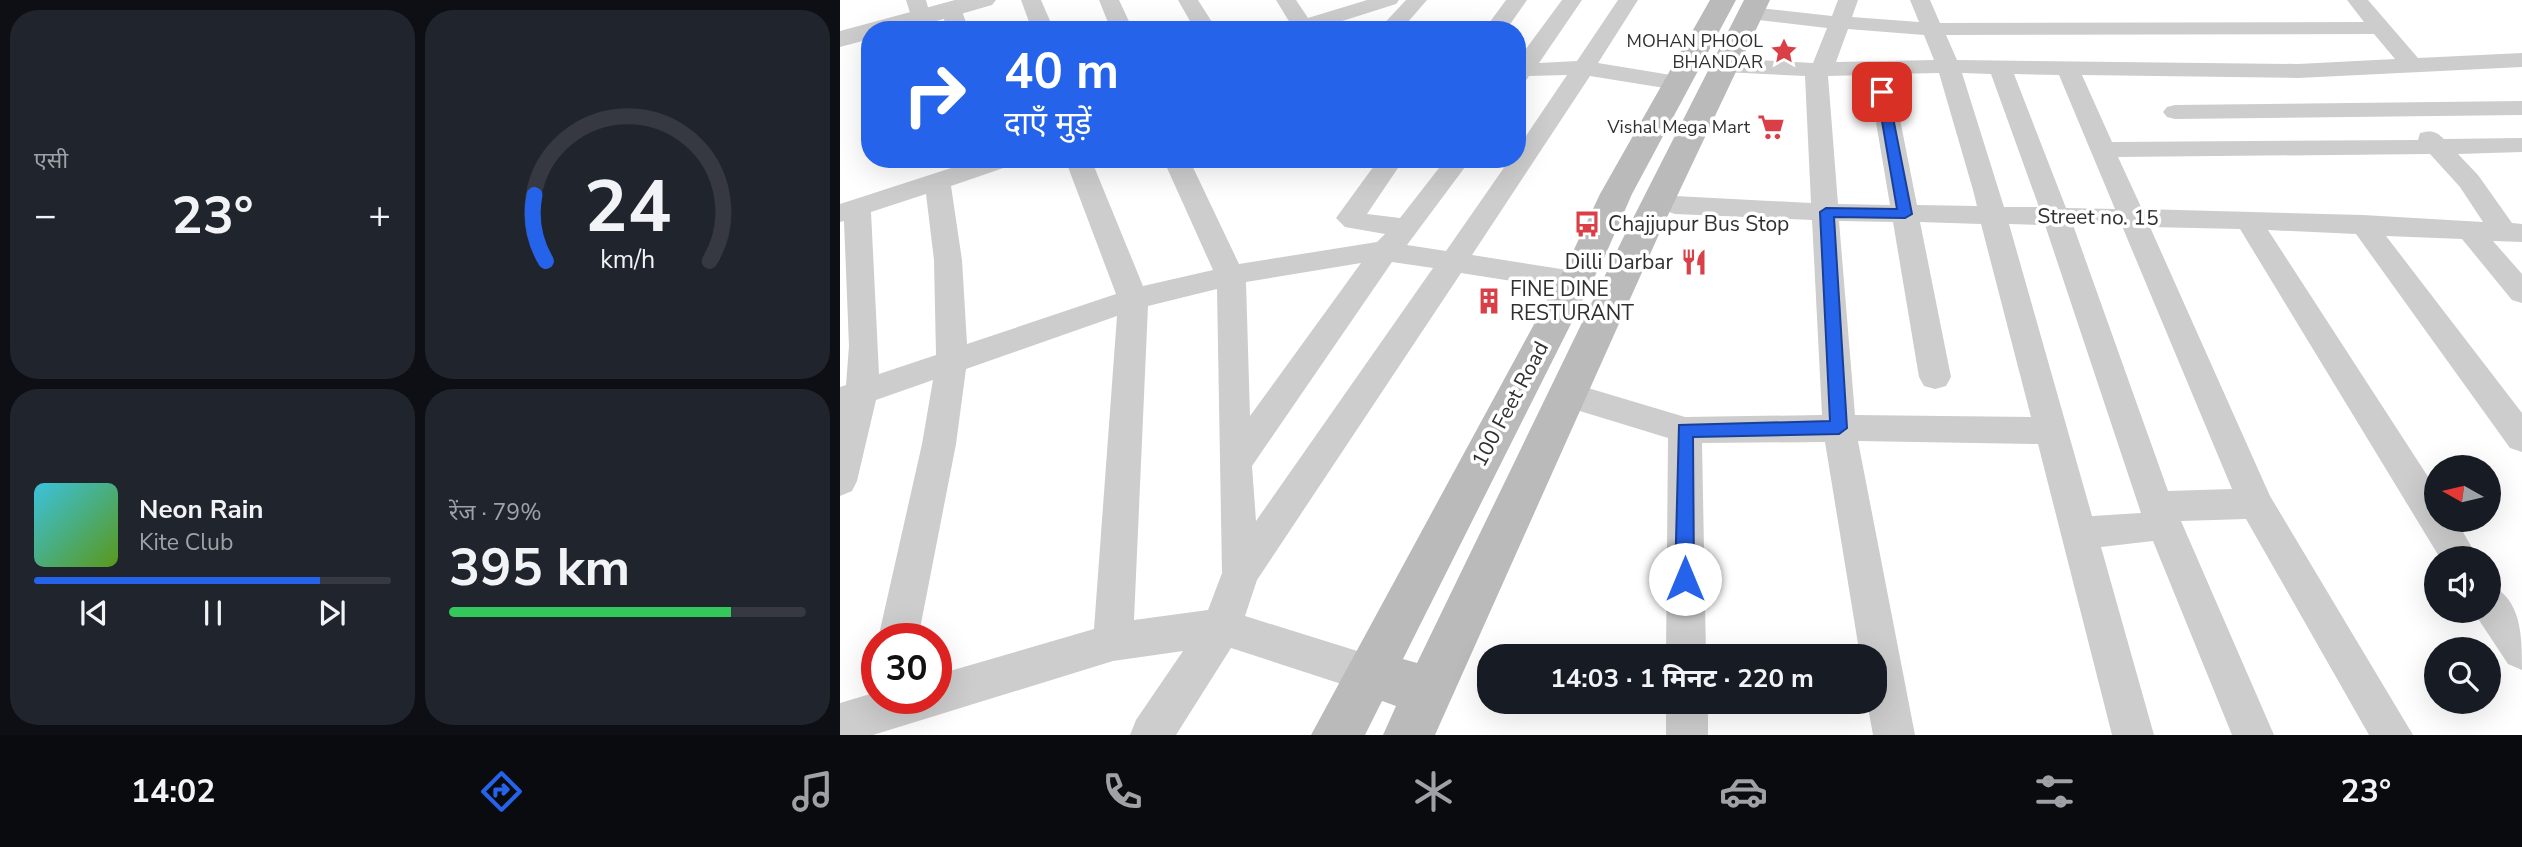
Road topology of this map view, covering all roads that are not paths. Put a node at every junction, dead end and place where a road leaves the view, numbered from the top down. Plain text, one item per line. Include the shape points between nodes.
1 (983, 0) edge
2 (1031, 0) edge
3 (1109, 0) edge
4 (1188, 0) edge
5 (1286, 0) edge
6 (1389, 0) edge
7 (1417, 0) edge
8 (1517, 0) edge
9 (1572, 0) edge
10 (1628, 0) edge
11 (1848, 0) edge
12 (1920, 0) edge
13 (2357, 0) edge
14 (1743, 4) edge
15 (918, 9) edge
16 (1341, 15) junction
17 (954, 19) edge
18 (894, 21) edge
19 (1039, 21) edge
20 (1118, 21) edge
21 (1201, 21) edge
22 (1294, 21) edge
23 (1320, 21) edge
24 (1335, 21) edge
25 (1398, 21) edge
26 (1502, 21) edge
27 (1839, 23) junction
28 (2381, 28) junction
29 (1933, 29) junction
30 (861, 34) edge
31 (840, 40) edge
32 (2522, 60) edge
33 (1526, 62) edge
34 (2475, 63) junction
35 (1723, 65) junction
36 (1948, 66) junction
37 (1878, 67) junction
38 (2413, 67) junction
39 (1584, 68) junction
40 (2000, 68) junction
41 (2068, 69) junction
42 (2365, 69) junction
43 (1819, 70) junction
44 (1526, 72) edge
45 (1677, 83) junction
46 (2522, 107) edge
47 (2400, 108) junction
48 (2474, 108) junction
49 (2252, 109) junction
50 (2175, 112) dead end
51 (2437, 147) junction
52 (2519, 148) edge
53 (2104, 149) junction
54 (2281, 150) junction
55 (1526, 153) edge
56 (978, 168) edge
57 (1082, 168) edge
58 (1180, 168) edge
59 (1386, 168) edge
60 (1452, 168) edge
61 (1516, 168) edge
62 (937, 181) junction
63 (1675, 205) dead end
64 (848, 210) edge
65 (1826, 212) junction
66 (1905, 214) junction
67 (1994, 216) junction
68 (2056, 217) junction
69 (2134, 217) junction
70 (2248, 220) junction
71 (2363, 224) junction
72 (1407, 228) junction
73 (2469, 230) junction
74 (2513, 232) edge
75 (1385, 251) junction
76 (1453, 260) junction
77 (1231, 277) junction
78 (1574, 281) junction
79 (2522, 293) edge
80 (1133, 299) junction
81 (850, 309) edge
82 (952, 359) junction
83 (1936, 377) dead end
84 (1568, 395) junction
85 (851, 396) edge
86 (1839, 428) junction
87 (1685, 430) junction
88 (2050, 431) junction
89 (2522, 438) edge
90 (1235, 464) junction
91 (840, 481) edge
92 (2256, 504) junction
93 (2160, 515) junction
94 (2080, 532) junction
95 (2452, 546) edge
96 (1241, 573) junction
97 (2501, 620) edge
98 (901, 623) edge
99 (1222, 627) junction
100 (1113, 642) junction
101 (1686, 644) edge
102 (2522, 650) edge
103 (1369, 673) junction
104 (952, 690) edge
105 (1430, 692) junction
106 (1687, 714) edge
107 (881, 715) edge
108 (840, 724) edge
109 (1151, 735) edge
110 (1337, 735) edge
111 (1409, 735) edge
112 (1687, 735) edge
113 (1894, 735) edge
114 (2133, 735) edge
115 (2253, 735) edge
116 (2392, 735) edge

1 - 17 street
2 - 19 street
3 - 20 street
4 - 21 street
5 - 22 street
6 - 16 street
7 - 25 street
8 - 26 street
9 - 33 street
10 - 39 street
11 - 27 street
12 - 29 street
13 - 28 street
14 - 27 street
14 - 35 main road
14 - 45 main road, 100 Feet Road
15 - 17 street
15 - 18 street
16 - 23 street
16 - 24 street
27 - 29 street
27 - 43 street
28 - 29 street
28 - 38 street
29 - 36 street
30 - 31 street
32 - 34 street
34 - 38 street
34 - 46 street
35 - 43 street
35 - 84 main road
36 - 37 street
36 - 40 street
36 - 67 street
37 - 43 street
37 - 66 street
38 - 42 street
39 - 44 street
39 - 45 street
39 - 55 street
40 - 41 street
40 - 68 street
41 - 42 street
41 - 53 street
42 - 47 street
43 - 65 street
45 - 78 main road, 100 Feet Road
46 - 48 street
47 - 48 street
47 - 49 street
47 - 51 street
48 - 52 street
49 - 50 street
49 - 54 street
51 - 52 street
51 - 54 street
51 - 74 street
53 - 54 street
53 - 69 street
56 - 62 street
57 - 80 street
58 - 77 street
59 - 72 street via 1350,218
60 - 72 street
61 - 76 street
62 - 64 street
62 - 82 street via 948,260
63 - 65 street, Street no. 15
64 - 81 street
65 - 66 street, Street no. 15
65 - 86 street
66 - 67 street, Street no. 15
66 - 83 street
67 - 68 street, Street no. 15
67 - 88 street
68 - 69 street, Street no. 15
68 - 93 street
69 - 70 street, Street no. 15
69 - 92 street
70 - 71 street, Street no. 15
70 - 95 street
71 - 73 street, Street no. 15
71 - 89 street
72 - 75 street
73 - 74 street, Street no. 15
73 - 79 street
75 - 76 street
75 - 77 street
75 - 90 street
76 - 78 street
76 - 96 street
77 - 80 street
77 - 90 street
78 - 103 main road, 100 Feet Road
80 - 82 street
80 - 100 street
81 - 85 street
82 - 85 street
82 - 98 street
84 - 87 street
84 - 105 main road
85 - 91 street
86 - 87 street
86 - 88 street
86 - 113 street
87 - 101 street
88 - 94 street
90 - 96 street
92 - 93 street
92 - 116 street
93 - 94 street via 2138,529
93 - 115 street
94 - 114 street
96 - 99 street
97 - 102 street
99 - 100 street
99 - 103 street
99 - 109 street
100 - 104 street
103 - 105 main road
103 - 110 main road, 100 Feet Road
105 - 111 main road
106 - 112 street
107 - 108 street

